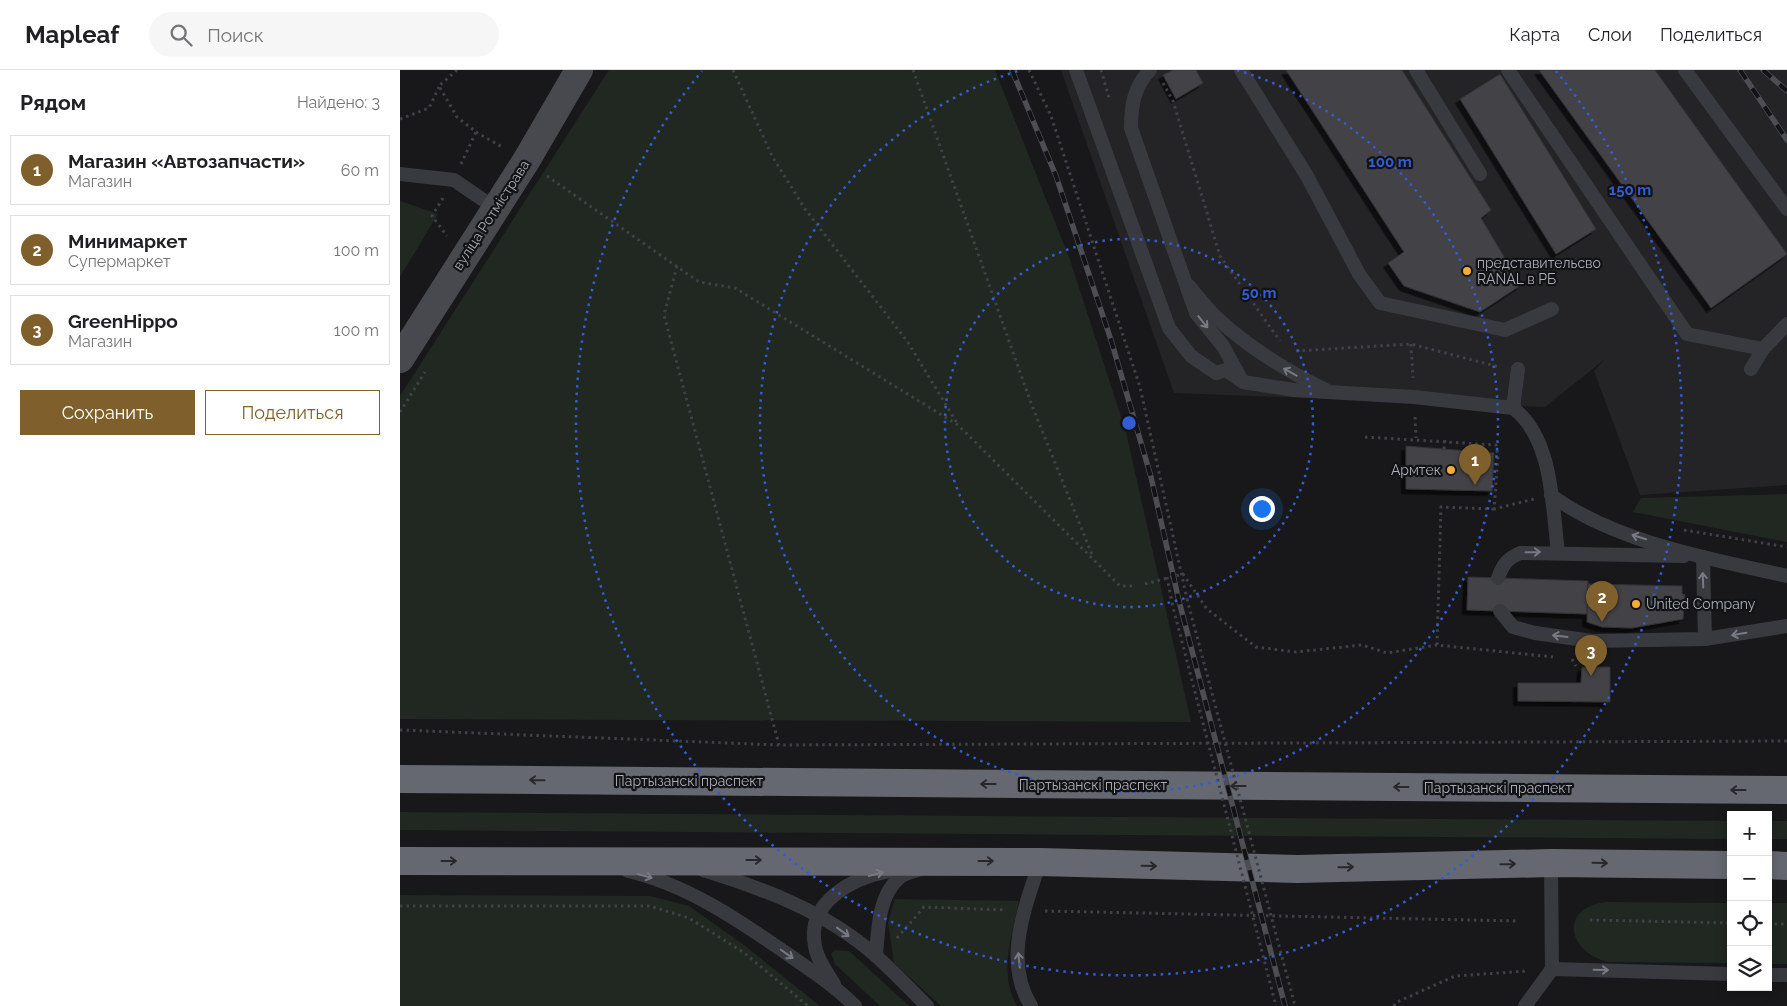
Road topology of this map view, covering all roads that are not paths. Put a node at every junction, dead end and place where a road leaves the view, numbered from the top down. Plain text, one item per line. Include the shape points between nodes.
1 (579, 70) edge
2 (1076, 70) edge
3 (1150, 70) edge
4 (1241, 70) edge
5 (1416, 70) edge
6 (1508, 70) edge
7 (1685, 70) edge
8 (400, 174) edge
9 (1480, 174) dead end
10 (495, 208) junction
11 (1787, 209) edge
12 (1182, 278) junction
13 (1552, 309) dead end
14 (1787, 324) edge
15 (1763, 349) junction
16 (400, 359) edge
17 (1751, 368) dead end
18 (1517, 371) road end
19 (1243, 382) junction
20 (1334, 394) junction
21 (1513, 408) junction
22 (1551, 495) junction
23 (1558, 552) junction
24 (1703, 557) junction
25 (1787, 576) edge
26 (1498, 578) dead end
27 (1500, 611) dead end
28 (1787, 626) edge
29 (1705, 639) junction
30 (400, 779) edge
31 (1787, 790) edge
32 (670, 860) junction
33 (400, 861) edge
34 (581, 861) junction
35 (943, 861) junction
36 (1040, 862) junction
37 (1551, 863) junction
38 (1727, 865) edge
39 (1772, 865) edge
40 (1787, 866) edge
41 (817, 914) junction
42 (876, 956) junction
43 (1552, 969) junction
44 (1727, 974) edge
45 (1772, 975) edge
46 (1787, 975) edge
47 (837, 989) junction
48 (855, 1006) edge
49 (927, 1006) edge
50 (1031, 1006) edge
51 (1525, 1006) edge

1 - 10 street, вуліца Ротмістрава
2 - 19 lane via 1169,328 1191,356 1216,374 1226,370
3 - 12 lane via 1134,96 1131,128
4 - 13 lane via 1307,176 1359,274 1380,302 1505,330
5 - 9 lane
6 - 15 lane via 1686,334
7 - 11 lane
8 - 10 lane via 454,180
10 - 16 street, вуліца Ротмістрава
12 -> 19 lane via 1196,312 1223,346
20 -> 12 lane via 1288,371 1235,333 1216,318
14 - 15 lane
15 - 17 lane
18 - 21 lane
19 - 20 lane
20 - 21 lane via 1414,397
21 - 22 lane via 1526,418 1540,445
22 - 23 lane
24 -> 22 lane via 1616,530 1573,512
23 - 24 lane
26 -> 23 lane via 1508,558 1520,553
24 - 25 lane
29 -> 24 lane
29 -> 27 lane via 1592,641 1513,627
28 -> 29 lane
31 -> 30 highway, Партызанскі праспект
32 - 34 highway
32 -> 35 highway
32 - 41 lane via 748,884
33 -> 34 highway
34 -> 47 lane via 649,876 708,904
35 -> 36 highway
41 -> 35 lane via 836,893 873,874
35 - 42 lane via 899,877 887,893
36 -> 37 highway via 1297,868
50 -> 36 lane via 1021,986 1017,946
37 -> 38 highway
37 - 43 lane
39 - 40 highway
41 -> 42 lane
41 - 47 lane via 815,946
42 - 49 lane
43 -> 44 lane
43 - 51 lane
45 - 46 lane
47 - 48 lane

